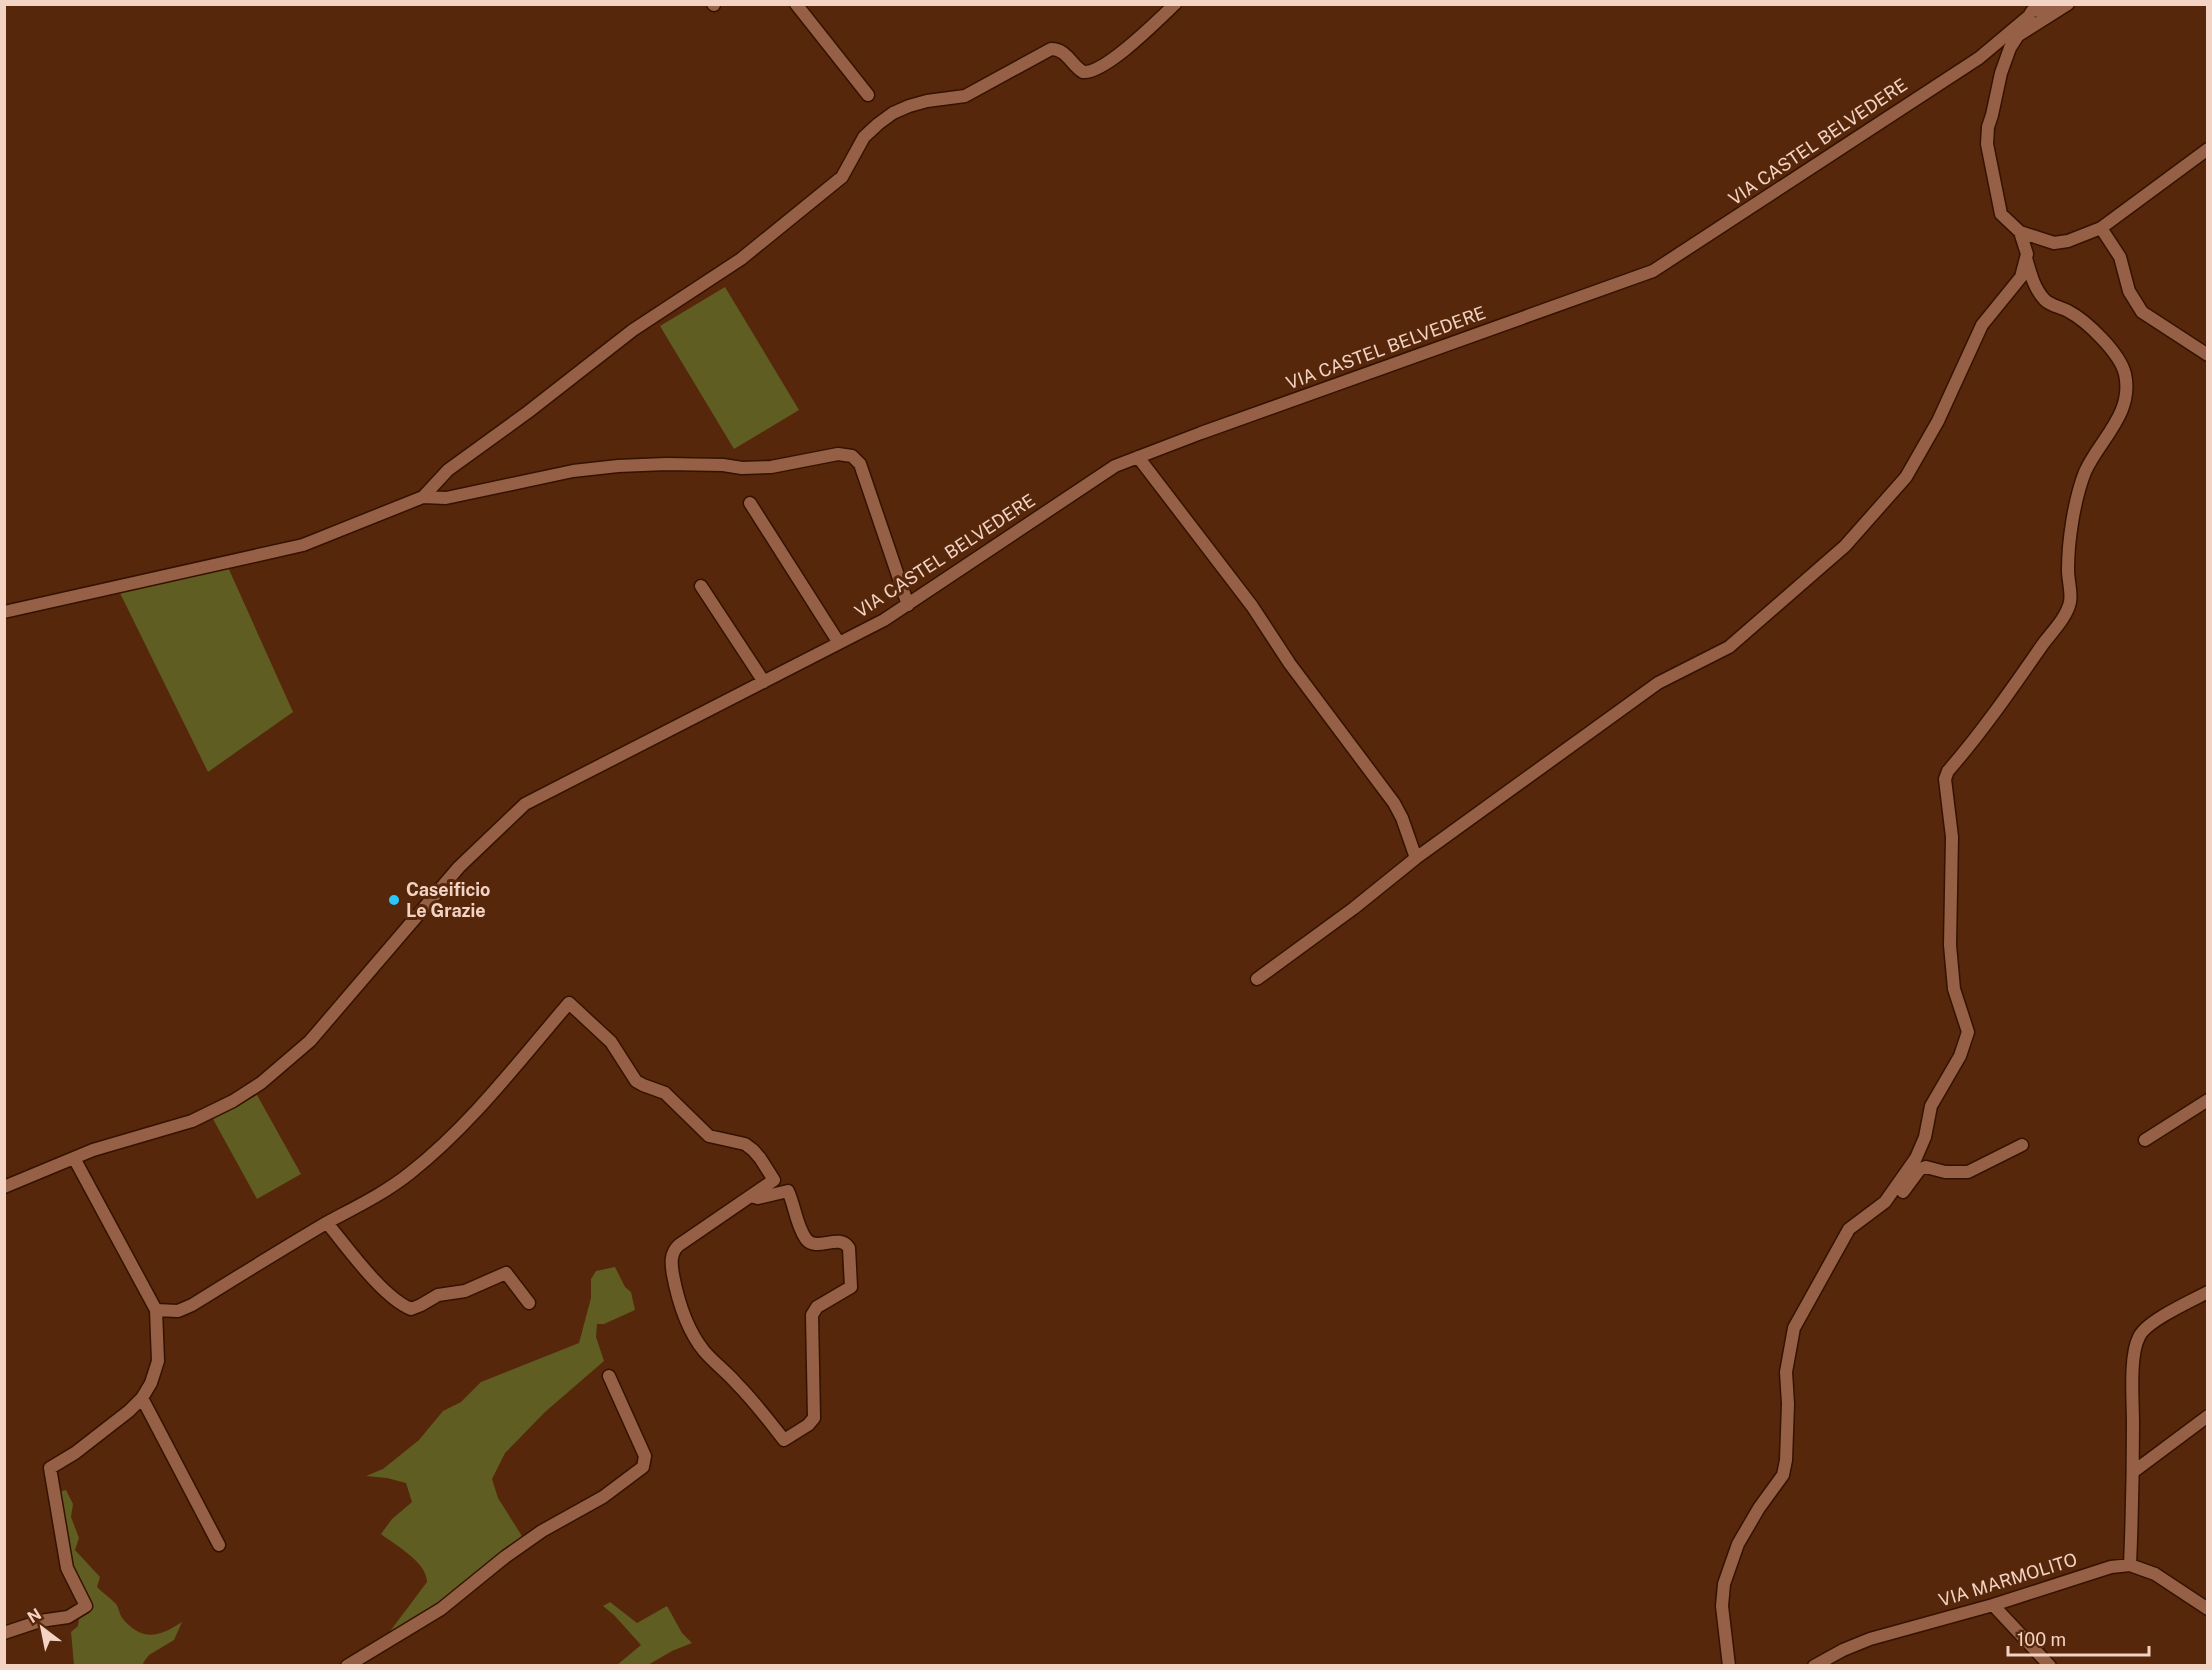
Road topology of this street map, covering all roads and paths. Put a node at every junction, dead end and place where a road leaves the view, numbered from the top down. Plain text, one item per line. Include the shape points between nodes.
1 (796, 4) edge
2 (1174, 4) edge
3 (2068, 4) edge
4 (2040, 11) edge
5 (2017, 37) junction
6 (1979, 58) junction
7 (868, 95) dead end
8 (2208, 149) edge
9 (2102, 228) junction
10 (2020, 232) junction
11 (2026, 258) junction
12 (2208, 355) edge
13 (1138, 457) junction
14 (423, 497) junction
15 (750, 503) dead end
16 (701, 586) dead end
17 (908, 604) junction
18 (4, 612) edge
19 (839, 643) junction
20 (764, 682) junction
21 (1416, 858) junction
22 (1257, 979) dead end
23 (2208, 1100) edge
24 (2145, 1140) dead end
25 (2022, 1145) dead end
26 (74, 1158) junction
27 (4, 1187) edge
28 (750, 1196) junction
29 (1885, 1202) junction
30 (327, 1223) junction
31 (2208, 1292) edge
32 (529, 1302) dead end
33 (156, 1310) junction
34 (609, 1376) dead end
35 (142, 1398) junction
36 (2208, 1416) edge
37 (2133, 1472) junction
38 (219, 1545) dead end
39 (2130, 1565) junction
40 (1993, 1605) junction
41 (2208, 1609) edge
42 (4, 1633) edge
43 (1832, 1662) edge
44 (347, 1665) edge
45 (1729, 1665) edge
46 (1814, 1665) edge
47 (2050, 1665) edge

1 - 7 street
2 - 14 street via 1095,71 1083,72 1067,55 1051,49 964,96 927,101 893,113 864,136 842,177 741,259 633,330 448,470
3 - 4 street
4 - 5 street
4 - 6 street
5 - 6 street
5 - 10 street via 2001,73 1987,144 2001,214
6 - 13 street, VIA CASTEL BELVEDERE via 1653,271
8 - 9 street
9 - 10 street via 2054,243
9 - 12 street via 2120,256 2129,291 2142,312
10 - 11 street
11 - 21 street via 2020,277 1982,325 1938,422 1906,477 1845,546 1729,647 1658,682
11 - 29 street via 2044,299 2085,321 2114,355 2125,374 2125,399 2080,488 2068,570 2070,604 1945,779 1952,837 1950,945 1954,989 1968,1032 1960,1056 1931,1107 1921,1149
13 - 17 street, VIA CASTEL BELVEDERE via 1115,466
13 - 21 street via 1252,606 1290,664 1394,803
14 - 17 street via 446,498 610,467 771,467 838,454 852,456 860,464
14 - 18 street via 303,545
15 - 19 street
16 - 20 street
17 - 19 street, VIA CASTEL BELVEDERE
19 - 20 street, VIA CASTEL BELVEDERE
20 - 26 street, VIA CASTEL BELVEDERE via 525,804 453,874 310,1041 261,1083 192,1120
21 - 22 street
23 - 24 street
25 - 29 street via 1968,1172 1920,1169 1897,1200
26 - 27 street, VIA CASTEL BELVEDERE
26 - 33 street
28 - 28 street via 679,1245 674,1250 672,1266 684,1317 704,1351 738,1384 784,1440 814,1418 812,1315 817,1307 851,1287 849,1248 840,1241 819,1243 806,1239 788,1191 758,1198
28 - 30 street via 774,1180 753,1150 745,1144 709,1136 665,1093 636,1080 611,1042 569,1004 463,1125 430,1156 390,1187
29 - 45 street via 1850,1229 1794,1328 1786,1372 1783,1475 1738,1544 1724,1584 1722,1606
30 - 32 street via 383,1288 411,1309 445,1292 465,1291 506,1274
30 - 33 street via 192,1305 178,1311
31 - 37 street via 2159,1319 2139,1336 2132,1378
33 - 35 street via 158,1360
34 - 44 street via 645,1456 643,1467 504,1557 441,1609
35 - 38 street
35 - 42 street via 75,1453 50,1468 67,1568 86,1606 68,1617
36 - 37 street
37 - 39 street
39 - 40 street, VIA MARMOLITO via 2111,1567
39 - 41 street via 2155,1574
40 - 43 street, VIA MARMOLITO via 1852,1646
40 - 47 street
43 - 46 street, VIA MARMOLITO

